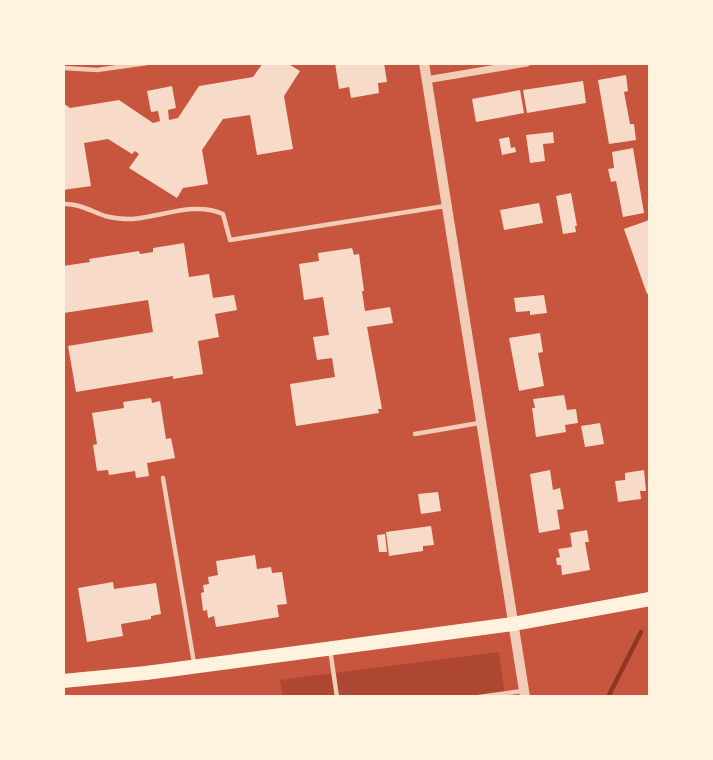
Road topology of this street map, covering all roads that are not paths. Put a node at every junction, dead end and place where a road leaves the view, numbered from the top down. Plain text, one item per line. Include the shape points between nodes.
1 (147, 63) edge
2 (424, 63) edge
3 (527, 63) edge
4 (63, 68) edge
5 (426, 80) junction
6 (63, 204) edge
7 (446, 206) junction
8 (481, 423) junction
9 (415, 435) dead end
10 (163, 478) dead end
11 (650, 599) edge
12 (513, 624) junction
13 (330, 648) junction
14 (195, 667) junction
15 (63, 681) edge
16 (524, 694) edge
17 (337, 697) edge
18 (479, 697) edge

1 - 4 lane via 97,70
2 - 5 street
3 - 5 street
5 - 7 street
6 - 7 lane via 131,219 213,209 223,214 230,240
7 - 8 street
8 - 9 lane
8 - 12 street
10 - 14 lane
11 - 12 main road
12 - 13 main road
12 - 16 street
13 - 14 main road
13 - 17 lane
14 - 15 main road
16 - 18 lane

